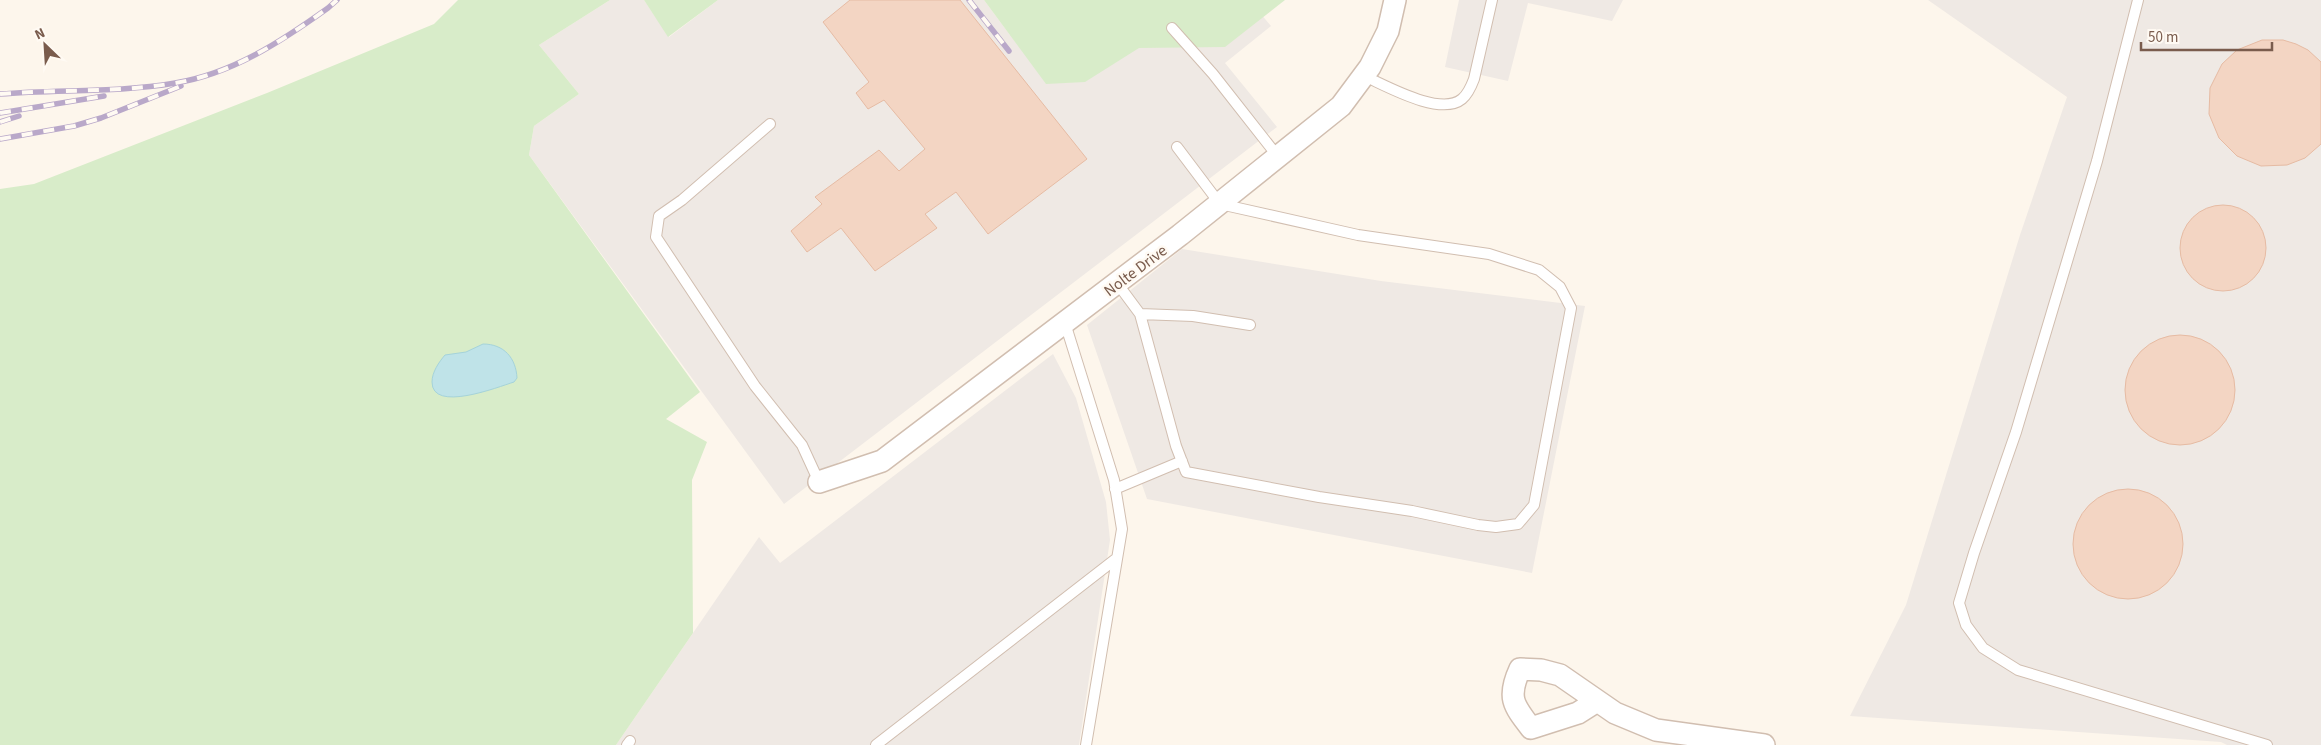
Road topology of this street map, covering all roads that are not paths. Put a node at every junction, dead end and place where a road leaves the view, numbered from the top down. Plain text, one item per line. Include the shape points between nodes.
1 (1395, 0) edge
2 (1492, 0) edge
3 (2138, 0) edge
4 (1172, 28) dead end
5 (1364, 76) junction
6 (770, 124) dead end
7 (1177, 147) dead end
8 (1279, 158) junction
9 (1220, 204) junction
10 (1117, 283) junction
11 (1140, 314) junction
12 (1065, 323) junction
13 (1250, 325) dead end
14 (1182, 462) junction
15 (819, 482) joint
16 (1115, 489) junction
17 (1117, 558) junction
18 (1597, 701) dead end
19 (876, 745) edge
20 (1086, 745) edge
21 (1764, 745) edge
22 (2268, 745) edge

1 - 5 street, Nolte Drive via 1388,31
2 - 5 lane via 1474,79 1461,100 1448,104 1422,100
3 - 22 lane via 2094,170 2016,432 1960,603 1966,625 1982,648 2018,670
4 - 8 lane
5 - 8 street, Nolte Drive via 1341,106
6 - 15 lane via 659,216 656,237 754,386 802,445
7 - 9 lane
8 - 9 street, Nolte Drive
9 - 10 street, Nolte Drive
9 - 14 lane via 1358,235 1489,254 1539,270 1560,287 1571,308 1534,505 1518,524 1478,525 1234,481 1186,472
10 - 11 lane
10 - 12 street, Nolte Drive
11 - 13 lane via 1192,316
11 - 14 lane
12 - 15 street, Nolte Drive via 882,461
12 - 16 lane
14 - 16 lane
16 - 17 lane via 1122,529
17 - 19 lane
17 - 20 lane
18 - 21 street via 1628,720 1656,730

